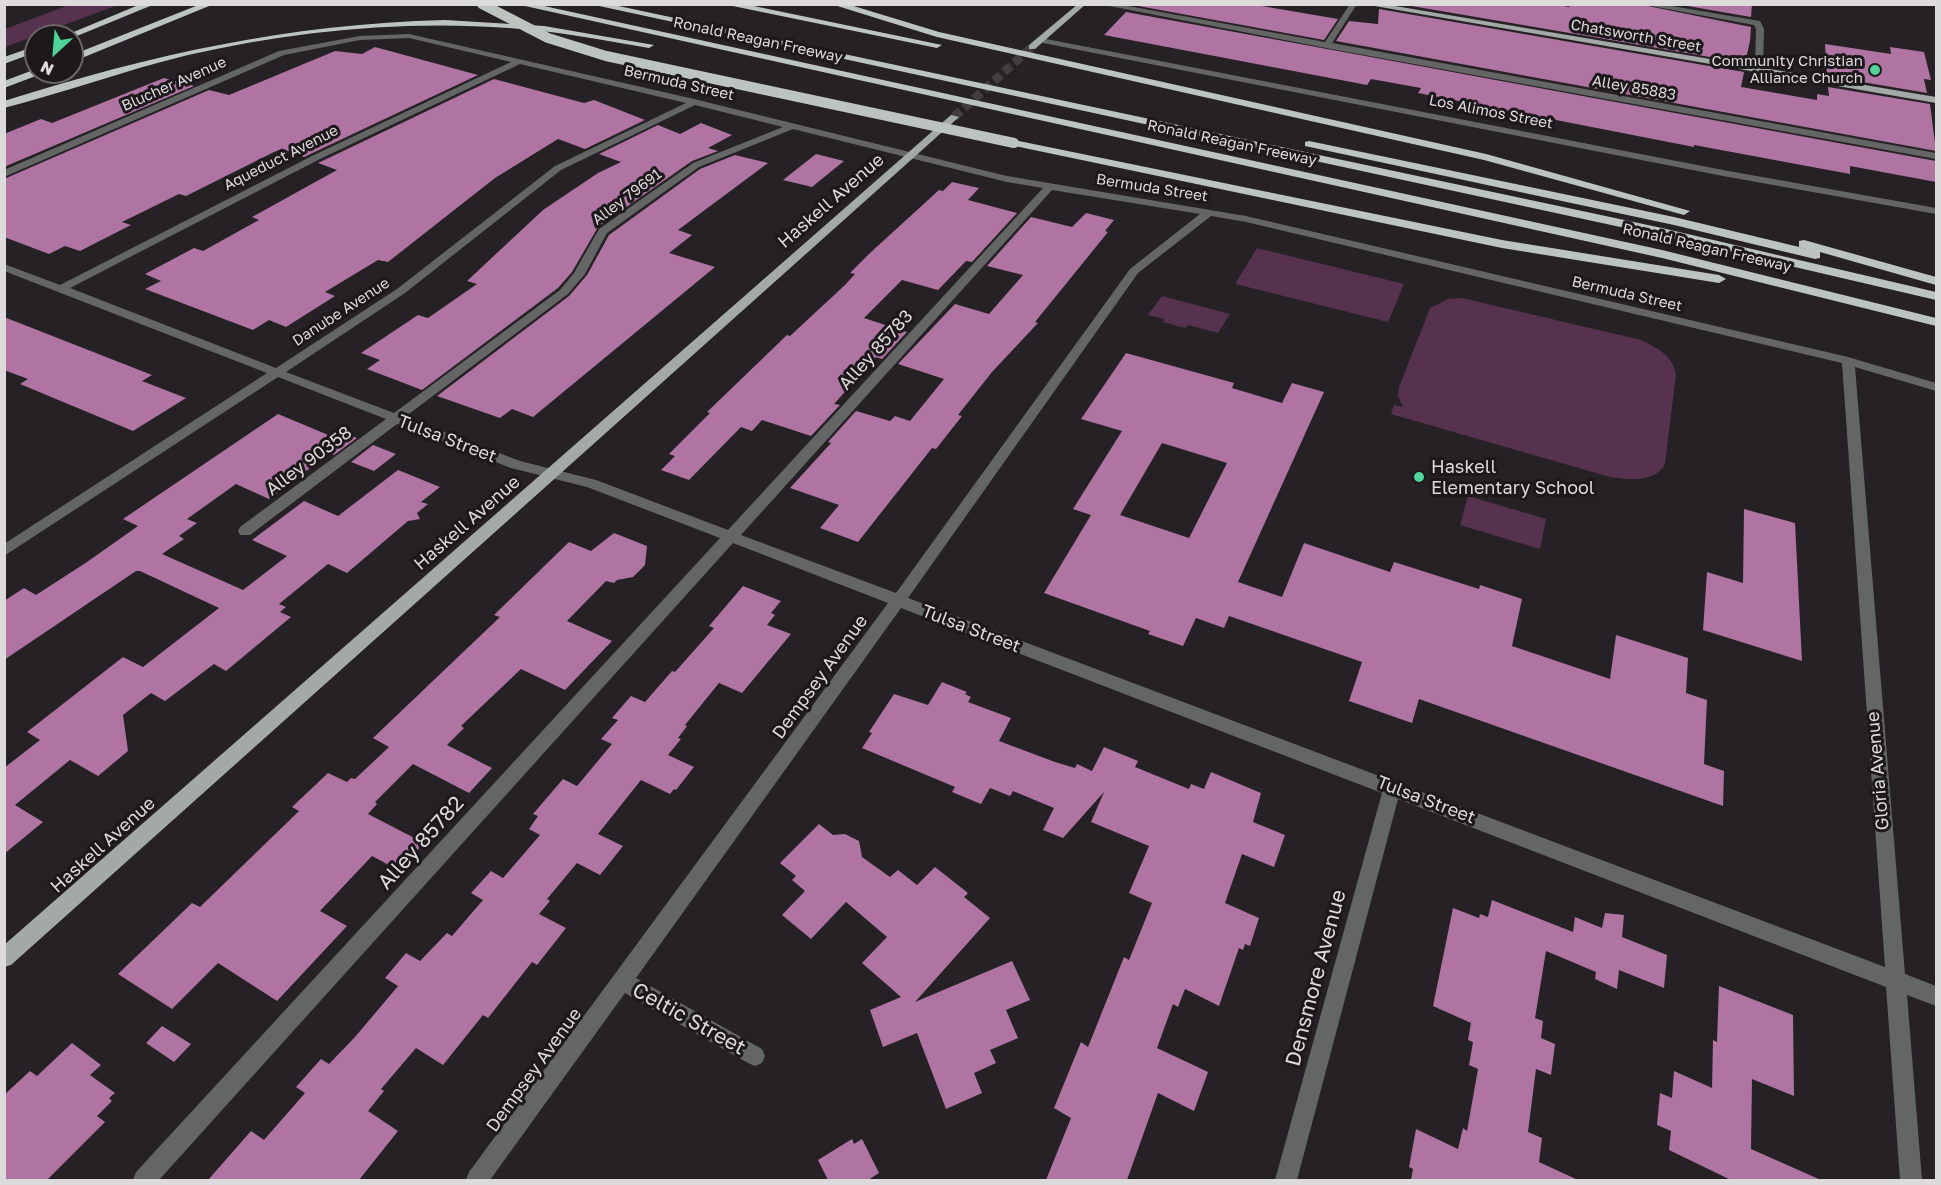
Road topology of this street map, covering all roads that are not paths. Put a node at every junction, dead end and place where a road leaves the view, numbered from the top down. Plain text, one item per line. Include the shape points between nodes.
1 (192, 4) edge
2 (210, 4) edge
3 (482, 4) edge
4 (520, 4) edge
5 (594, 4) edge
6 (644, 4) edge
7 (726, 4) edge
8 (835, 4) edge
9 (1083, 4) edge
10 (1102, 4) edge
11 (1354, 4) edge
12 (1366, 4) edge
13 (1643, 4) edge
14 (154, 9) edge
15 (84, 31) edge
16 (360, 38) joint
17 (1041, 40) junction
18 (84, 41) edge
19 (84, 46) edge
20 (1326, 46) junction
21 (1032, 47) tunnel mouth
22 (84, 53) edge
23 (24, 54) edge
24 (4, 61) edge
25 (520, 61) junction
26 (24, 64) edge
27 (24, 70) edge
28 (1759, 70) junction
29 (4, 72) edge
30 (4, 77) edge
31 (24, 77) edge
32 (846, 77) junction
33 (4, 85) edge
34 (1234, 100) junction
35 (1936, 100) edge
36 (694, 102) junction
37 (4, 105) edge
38 (954, 117) tunnel mouth
39 (793, 126) junction
40 (911, 156) junction
41 (1936, 156) edge
42 (4, 174) edge
43 (1048, 188) junction
44 (1936, 211) edge
45 (1210, 212) junction
46 (4, 267) edge
47 (1936, 282) edge
48 (60, 288) junction
49 (1936, 296) edge
50 (1869, 303) junction
51 (1936, 322) edge
52 (1848, 361) junction
53 (275, 373) junction
54 (1936, 387) edge
55 (396, 419) junction
56 (551, 475) junction
57 (245, 531) dead end
58 (732, 537) junction
59 (4, 551) edge
60 (898, 601) junction
61 (1392, 787) junction
62 (4, 958) edge
63 (1895, 980) junction
64 (622, 981) junction
65 (1936, 996) edge
66 (755, 1056) dead end
67 (144, 1180) edge
68 (477, 1180) edge
69 (1286, 1180) edge
70 (1911, 1180) edge

1 - 19 highway
2 - 22 highway
3 - 50 highway, bridge via 548,38 606,56 1502,244
4 - 32 highway, Ronald Reagan Freeway
5 - 49 highway via 1662,232
6 - 47 highway, Ronald Reagan Freeway via 1674,220
7 - 34 highway
8 - 34 highway via 937,34
9 - 17 main road
10 - 20 street, Alley 85883
11 - 20 street
12 - 28 main road, Chatsworth Street
13 - 28 street via 1757,23
14 - 15 highway
14 - 18 highway
16 - 25 street, Bermuda Street via 410,36
16 - 42 street, Blucher Avenue via 303,47 259,61
17 - 21 main road
17 - 44 street, Los Alimos Street
20 - 41 street, Alley 85883
23 - 24 highway
25 - 36 street, Bermuda Street
25 - 48 street, Aqueduct Avenue via 306,162
26 - 29 highway
27 - 30 highway
28 - 35 main road, Chatsworth Street
31 - 33 highway
32 - 37 highway via 543,28 411,24 319,31 221,46 91,76
32 - 50 highway, Ronald Reagan Freeway via 1662,254
34 - 47 highway via 1486,157
36 - 39 street, Bermuda Street
36 - 53 street, Danube Avenue via 558,168 443,260
38 - 40 main road, Haskell Avenue
39 - 40 street, Bermuda Street
39 - 55 street, Alley 79691 via 696,165 603,231 564,292
40 - 43 street, Bermuda Street
40 - 56 main road, Haskell Avenue
43 - 45 street, Bermuda Street
43 - 58 street, Alley 85783
45 - 52 street, Bermuda Street
45 - 60 street, Dempsey Avenue via 1134,271
46 - 48 street, Tulsa Street
48 - 53 street, Tulsa Street
50 - 51 highway, Ronald Reagan Freeway
52 - 54 street, Bermuda Street
52 - 63 street, Gloria Avenue
53 - 55 street, Tulsa Street
53 - 59 street, Danube Avenue
55 - 56 street, Tulsa Street
55 - 57 street, Alley 90358
56 - 58 street, Tulsa Street via 591,483
56 - 62 main road, Haskell Avenue
58 - 60 street, Tulsa Street
58 - 67 street, Alley 85782
60 - 61 street, Tulsa Street
60 - 64 street, Dempsey Avenue
61 - 63 street, Tulsa Street
61 - 69 street, Densmore Avenue
63 - 65 street, Tulsa Street
63 - 70 street, Gloria Avenue
64 - 66 street, Celtic Street
64 - 68 street, Dempsey Avenue

